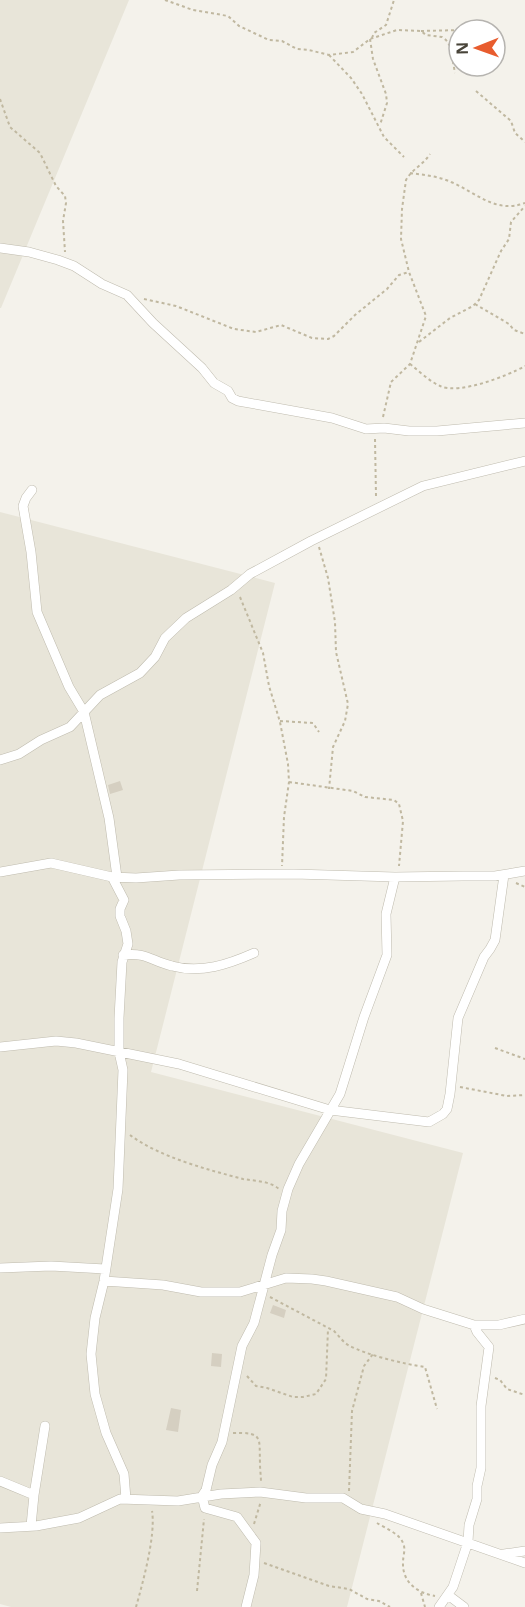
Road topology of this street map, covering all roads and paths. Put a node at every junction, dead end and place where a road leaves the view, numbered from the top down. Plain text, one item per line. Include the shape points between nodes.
1 (165, 0) edge
2 (394, 0) edge
3 (447, 30) edge
4 (421, 31) junction
5 (371, 38) junction
6 (447, 41) edge
7 (329, 55) junction
8 (476, 91) dead end
9 (0, 99) edge
10 (379, 126) junction
11 (525, 141) edge
12 (430, 154) dead end
13 (404, 157) dead end
14 (410, 173) junction
15 (525, 205) edge
16 (0, 248) edge
17 (75, 266) junction
18 (409, 272) junction
19 (127, 295) junction
20 (475, 304) junction
21 (525, 334) edge
22 (419, 342) junction
23 (410, 364) junction
24 (525, 366) edge
25 (525, 423) edge
26 (376, 428) junction
27 (525, 461) edge
28 (32, 490) dead end
29 (376, 508) junction
30 (316, 538) junction
31 (235, 586) junction
32 (84, 712) junction
33 (280, 721) junction
34 (319, 732) dead end
35 (0, 760) edge
36 (289, 782) junction
37 (329, 789) junction
38 (525, 871) edge
39 (0, 872) edge
40 (282, 874) junction
41 (504, 874) junction
42 (115, 877) junction
43 (395, 877) junction
44 (410, 877) junction
45 (254, 953) dead end
46 (123, 955) junction
47 (0, 1047) edge
48 (495, 1048) dead end
49 (119, 1052) junction
50 (525, 1059) edge
51 (451, 1086) junction
52 (525, 1095) edge
53 (330, 1110) junction
54 (121, 1128) junction
55 (286, 1199) junction
56 (0, 1268) edge
57 (105, 1269) junction
58 (104, 1281) junction
59 (263, 1288) junction
60 (525, 1319) edge
61 (474, 1324) junction
62 (328, 1329) junction
63 (374, 1354) junction
64 (239, 1364) junction
65 (485, 1376) junction
66 (525, 1395) edge
67 (437, 1408) dead end
68 (45, 1426) dead end
69 (224, 1433) junction
70 (0, 1481) edge
71 (261, 1492) junction
72 (34, 1495) junction
73 (202, 1496) junction
74 (126, 1499) junction
75 (147, 1500) junction
76 (348, 1500) junction
77 (204, 1507) junction
78 (374, 1522) dead end
79 (31, 1526) junction
80 (1, 1529) edge
81 (252, 1536) junction
82 (468, 1542) junction
83 (525, 1551) edge
84 (502, 1554) junction
85 (256, 1559) junction
86 (525, 1563) edge
87 (197, 1591) dead end
88 (421, 1593) junction
89 (448, 1596) junction
90 (136, 1607) edge
91 (246, 1607) edge
92 (390, 1607) edge
93 (425, 1607) edge
94 (439, 1607) edge
95 (464, 1607) edge

1 - 7 path via 228,16 239,26 269,40
2 - 5 path via 386,25
3 - 4 path
4 - 5 path via 397,30
4 - 6 path
5 - 7 path via 353,52
5 - 10 path via 387,103
7 - 10 path via 351,78
8 - 11 path via 511,121 515,133
9 - 17 path via 10,127 40,153 65,196 64,252
10 - 13 path via 384,137
12 - 14 path
14 - 15 path via 449,181 497,206
14 - 18 path via 404,186 400,232
15 - 20 path via 511,222 509,239
16 - 17 street
17 - 19 street
18 - 19 path via 399,275 328,339 312,338 281,325 255,332 234,329 176,306
18 - 22 path via 426,313
19 - 26 street via 235,400
20 - 21 path
20 - 22 path
22 - 23 path
23 - 24 path via 447,388 462,388
23 - 26 path via 391,382
25 - 26 street via 437,431
26 - 29 path
27 - 29 street via 432,483
28 - 32 street via 23,506 37,612
29 - 30 street
30 - 31 street
30 - 37 path via 328,578 336,652 348,704 333,747
31 - 32 street via 186,618 165,638 140,673 100,694
31 - 33 path via 263,653
32 - 35 street via 70,727
32 - 42 street via 110,818
33 - 34 path via 314,723
33 - 36 path
36 - 37 path
36 - 40 path
37 - 44 path via 390,798 399,804 403,821 399,865
38 - 41 street
39 - 42 street via 51,863
40 - 42 street
40 - 43 street
41 - 44 street
41 - 51 street via 495,940 458,1017
42 - 46 street via 124,900 120,915 128,944
43 - 44 street
43 - 53 street via 386,914 387,955 340,1094
45 - 46 street via 224,965 202,968 173,966 138,953
46 - 49 street
47 - 49 street via 57,1041
48 - 50 path
49 - 53 street via 179,1064
49 - 54 street via 123,1064
51 - 52 path via 507,1096
51 - 53 street via 447,1109 429,1122
53 - 55 street via 299,1164
54 - 55 path via 175,1158 276,1186
54 - 57 street via 117,1197
55 - 59 street
56 - 57 street
57 - 58 street
58 - 59 street via 201,1292
58 - 74 street via 94,1327 92,1377 106,1433 124,1474
59 - 61 street via 286,1278 326,1281 397,1297
59 - 62 path
59 - 64 street
60 - 61 street via 506,1324
61 - 65 street via 489,1345
62 - 63 path via 350,1346
62 - 64 path via 326,1379 316,1394 298,1398 256,1386
63 - 67 path via 425,1367
63 - 76 path via 364,1366 352,1411
64 - 69 street
65 - 66 path via 497,1378 507,1389
65 - 82 street via 481,1468
68 - 72 street
69 - 71 path via 248,1433 260,1442
69 - 73 street
70 - 72 street
71 - 73 street
71 - 76 street
71 - 81 path
72 - 79 street
73 - 75 street via 186,1501
73 - 77 street
74 - 75 street
74 - 79 street via 79,1518
75 - 90 path via 153,1523
76 - 82 street via 361,1509
77 - 81 street via 237,1516
77 - 87 path
78 - 88 path via 403,1541 404,1573
79 - 80 street
81 - 85 street
82 - 84 street
82 - 89 street
83 - 84 street
84 - 86 street
85 - 91 street
85 - 92 path via 328,1586 349,1589
88 - 89 path
88 - 93 path
89 - 94 street
89 - 95 street

